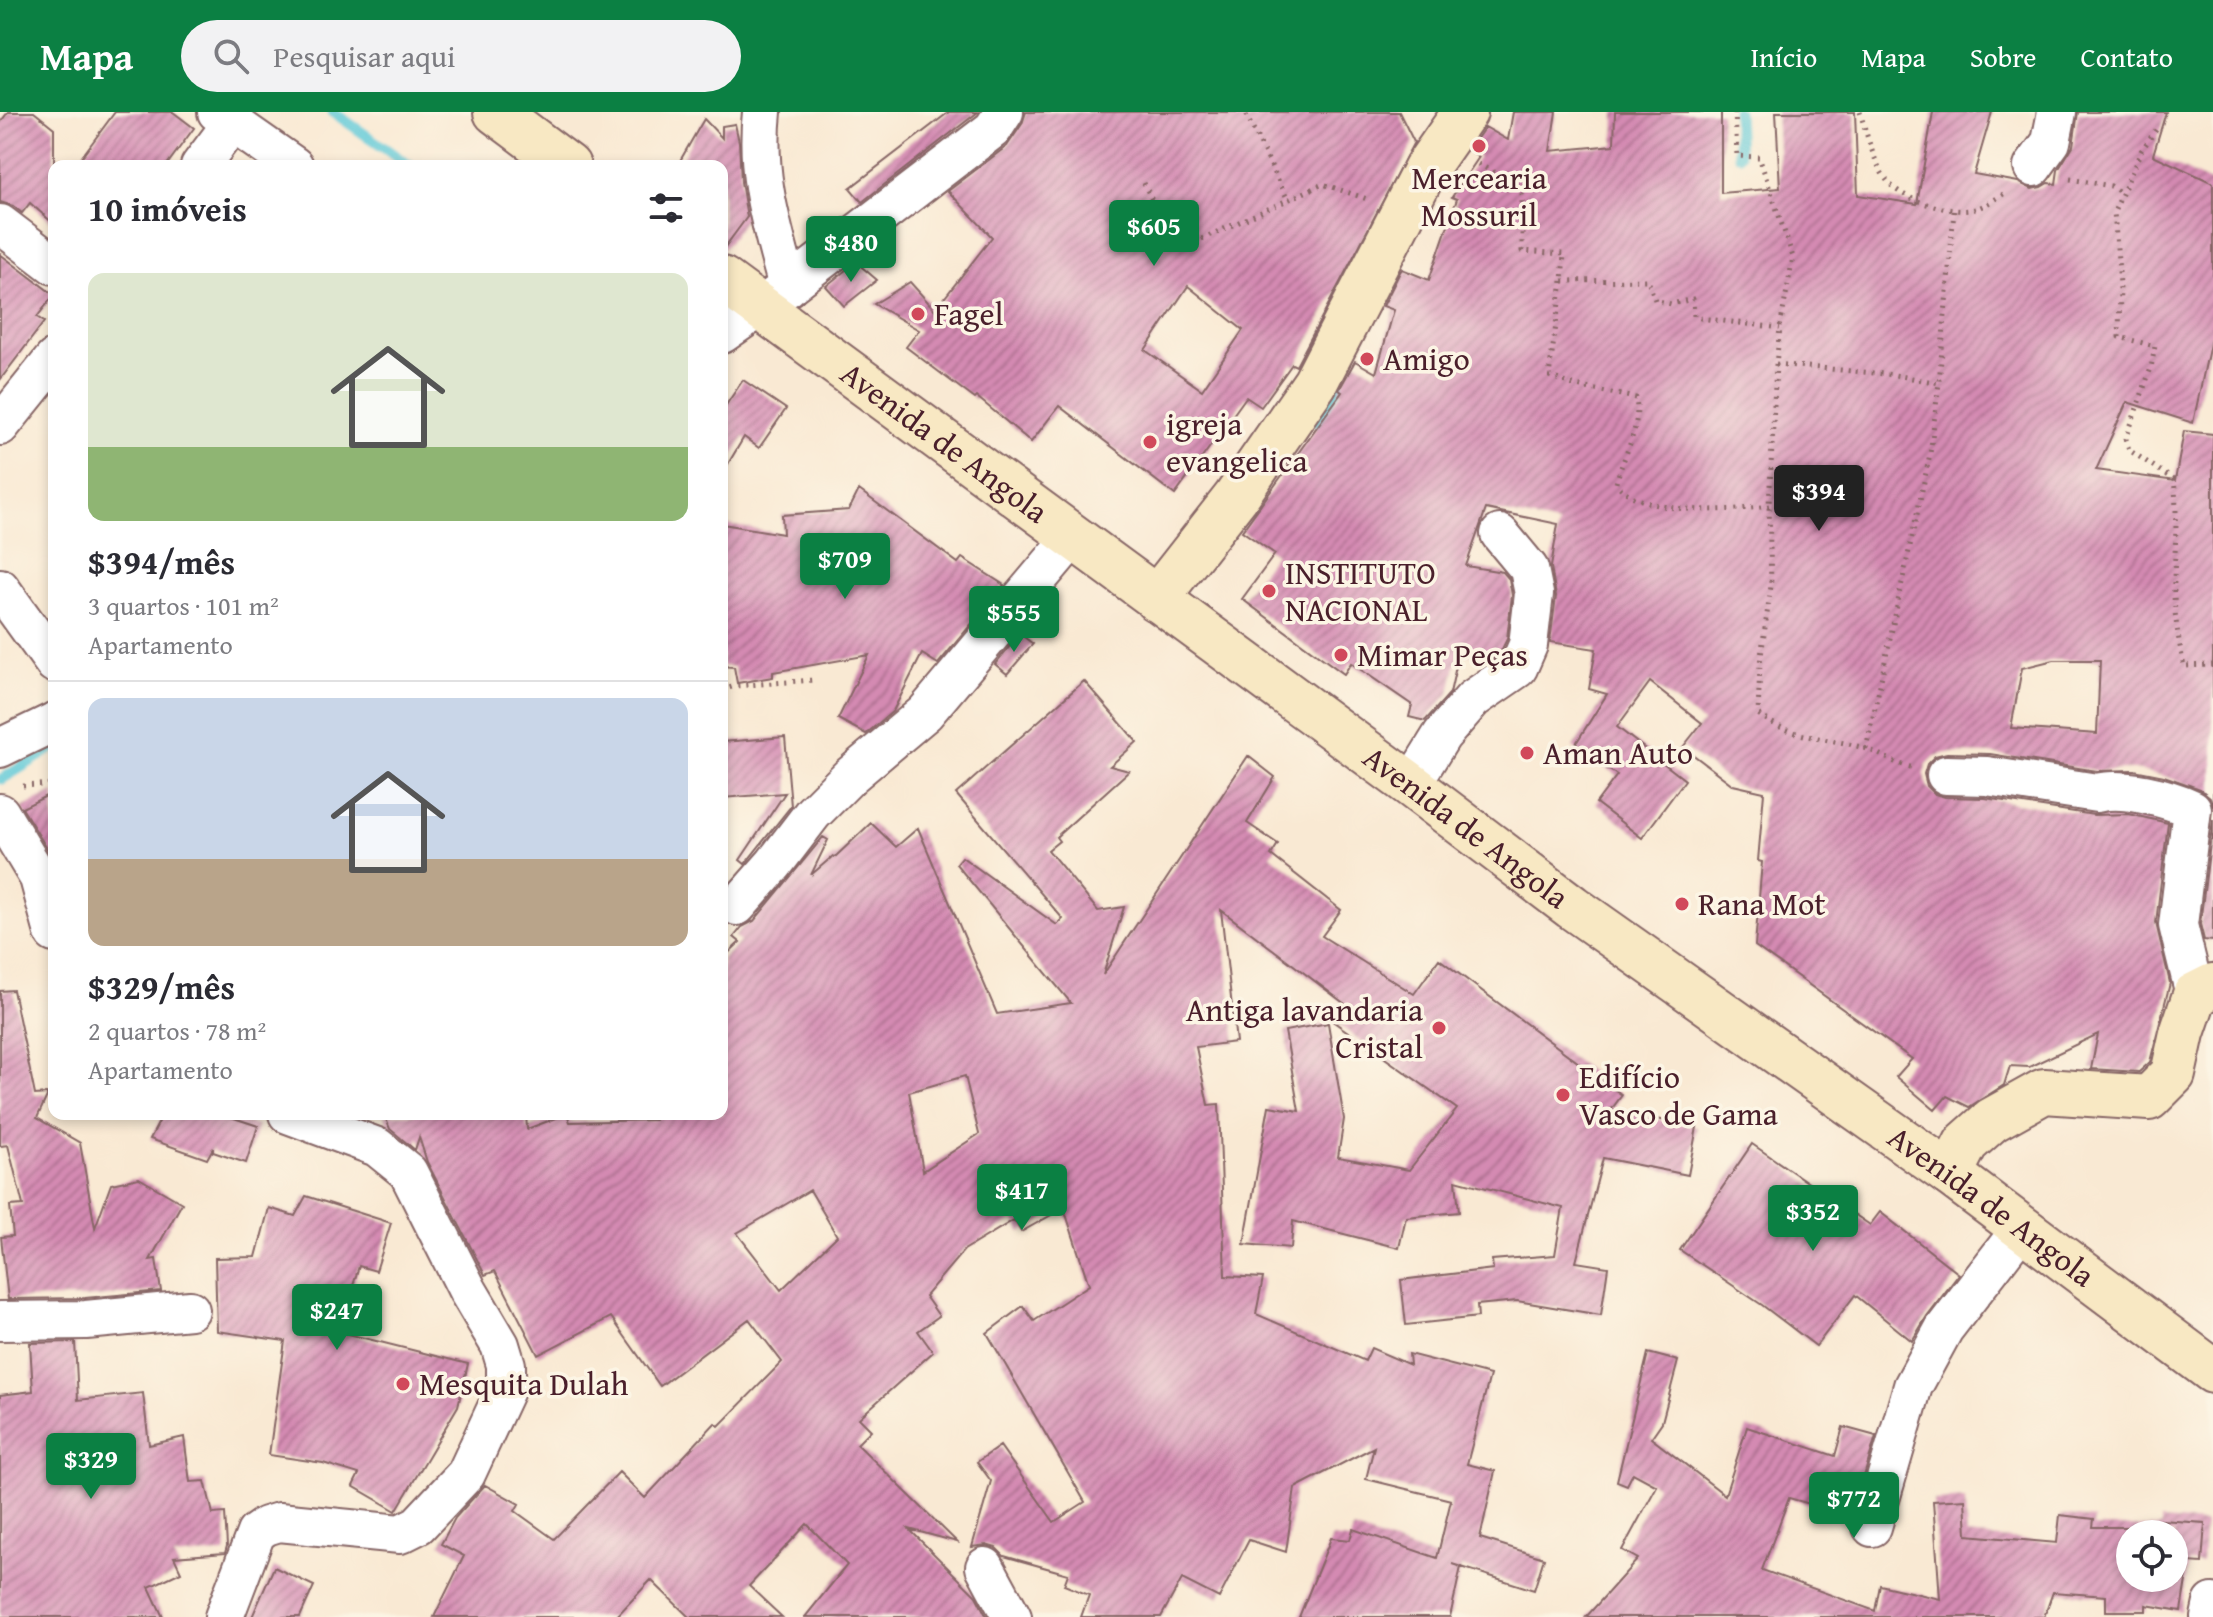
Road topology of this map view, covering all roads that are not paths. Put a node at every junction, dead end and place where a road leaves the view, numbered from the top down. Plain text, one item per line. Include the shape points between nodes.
1 (496, 112) edge
2 (762, 112) edge
3 (1004, 112) edge
4 (2057, 112) edge
5 (225, 117) edge
6 (1454, 128) edge
7 (203, 160) edge
8 (286, 160) edge
9 (560, 160) edge
10 (2033, 167) road end
11 (0, 224) edge
12 (48, 260) edge
13 (728, 281) edge
14 (775, 297) junction
15 (728, 330) edge
16 (48, 366) edge
17 (0, 426) edge
18 (1500, 534) dead end
19 (1074, 536) junction
20 (0, 588) edge
21 (1156, 599) junction
22 (48, 655) edge
23 (48, 725) edge
24 (0, 748) edge
25 (1946, 775) road end
26 (1411, 785) junction
27 (0, 813) edge
28 (737, 906) dead end
29 (48, 911) edge
30 (2204, 991) edge
31 (304, 1120) edge
32 (1950, 1174) junction
33 (2021, 1229) junction
34 (190, 1310) dead end
35 (0, 1321) edge
36 (2213, 1371) edge
37 (1872, 1527) dead end
38 (985, 1567) dead end
39 (2213, 1603) edge
40 (224, 1617) edge
41 (1012, 1617) edge
42 (2210, 1617) edge

1 - 9 main road
2 - 14 street via 758,144
3 - 14 street via 993,129
4 - 10 street via 2051,142
5 - 7 street
5 - 8 street
6 - 21 main road via 1400,216 1315,383
11 - 12 street
13 - 14 main road, Avenida de Angola
14 - 15 street
14 - 19 main road, Avenida de Angola
16 - 17 street
18 - 26 street via 1529,569 1534,594 1528,645 1518,668 1473,699 1442,735
19 - 21 main road, Avenida de Angola
19 - 28 street via 925,713 813,813
20 - 22 street
21 - 26 main road, Avenida de Angola
23 - 24 street
25 - 30 street via 2097,793 2109,790 2173,800 2192,809 2178,925
26 - 32 main road, Avenida de Angola via 1572,907
27 - 29 street via 39,878
30 - 32 main road via 2182,1033 2173,1074 2149,1098 2044,1091 1992,1120 1966,1143
31 - 40 street via 377,1147 408,1172 500,1345 506,1388 466,1474 418,1525 400,1534 279,1522 266,1526 256,1533
32 - 33 main road, Avenida de Angola
33 - 36 main road, Avenida de Angola
33 - 37 street via 1944,1329 1913,1386
34 - 35 street
38 - 41 street
39 - 42 street

